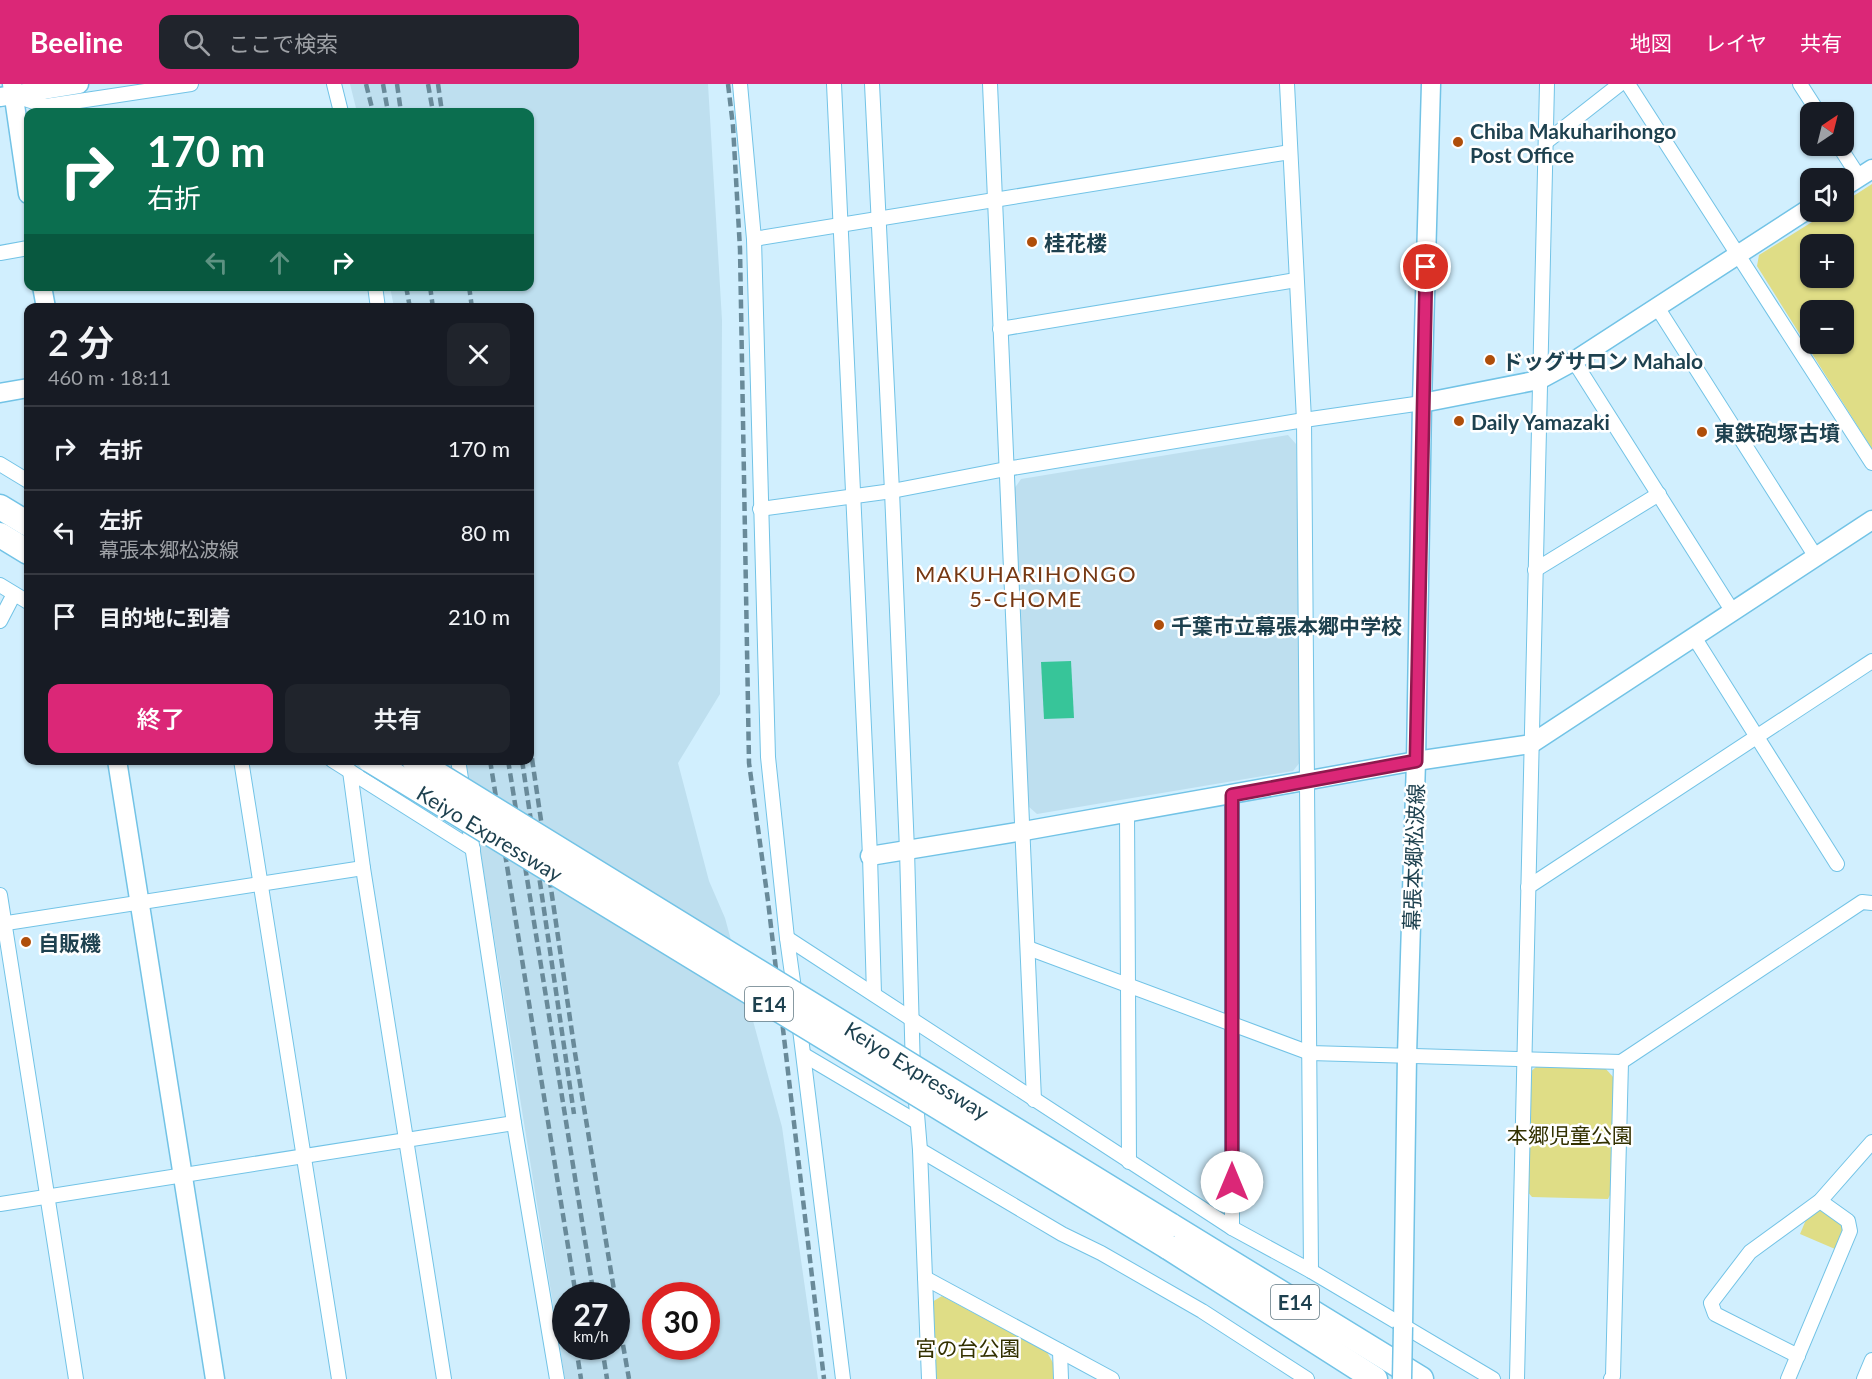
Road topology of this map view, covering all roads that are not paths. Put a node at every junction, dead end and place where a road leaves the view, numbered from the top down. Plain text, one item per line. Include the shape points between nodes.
1 (191, 84) edge
2 (334, 84) edge
3 (740, 84) edge
4 (834, 84) edge
5 (872, 84) edge
6 (990, 84) edge
7 (1287, 84) edge
8 (1431, 84) edge
9 (1547, 84) edge
10 (1620, 84) edge
11 (1628, 84) edge
12 (1800, 84) edge
13 (71, 85) edge
14 (8, 92) edge
15 (1812, 102) edge
16 (340, 108) edge
17 (1546, 142) junction
18 (1290, 152) junction
19 (1849, 156) edge
20 (1866, 173) edge
21 (24, 174) edge
22 (994, 200) junction
23 (1800, 214) edge
24 (878, 219) junction
25 (841, 225) junction
26 (754, 239) junction
27 (24, 249) edge
28 (0, 253) edge
29 (1738, 254) junction
30 (1296, 280) junction
31 (1657, 307) junction
32 (1000, 329) junction
33 (1574, 361) junction
34 (1539, 380) junction
35 (24, 389) edge
36 (0, 393) edge
37 (1422, 404) junction
38 (1304, 420) junction
39 (1872, 463) edge
40 (0, 464) edge
41 (1006, 469) junction
42 (24, 479) edge
43 (892, 491) junction
44 (1659, 494) junction
45 (854, 497) junction
46 (0, 507) edge
47 (760, 509) junction
48 (1872, 520) edge
49 (24, 522) edge
50 (0, 535) edge
51 (24, 550) edge
52 (1816, 557) junction
53 (1535, 570) junction
54 (0, 585) edge
55 (14, 594) junction
56 (24, 600) edge
57 (1733, 612) junction
58 (0, 621) edge
59 (1694, 637) junction
60 (1872, 661) edge
61 (1757, 737) junction
62 (1531, 744) junction
63 (1416, 761) junction
64 (118, 765) edge
65 (242, 765) edge
66 (422, 765) edge
67 (455, 765) edge
68 (360, 766) edge
69 (1308, 782) junction
70 (1232, 795) junction
71 (1127, 812) junction
72 (1024, 831) junction
73 (473, 849) junction
74 (907, 850) junction
75 (870, 856) junction
76 (1837, 864) dead end
77 (363, 868) junction
78 (261, 883) junction
79 (1528, 887) junction
80 (0, 895) edge
81 (140, 903) junction
82 (1872, 903) edge
83 (2, 924) edge
84 (787, 938) junction
85 (1028, 948) junction
86 (1128, 985) junction
87 (874, 994) junction
88 (911, 1019) junction
89 (1231, 1024) junction
90 (1310, 1053) junction
91 (804, 1055) junction
92 (1407, 1055) junction
93 (1523, 1060) junction
94 (1621, 1062) junction
95 (1034, 1100) junction
96 (917, 1122) junction
97 (514, 1123) junction
98 (406, 1141) junction
99 (1872, 1142) edge
100 (920, 1150) junction
101 (304, 1157) junction
102 (1129, 1162) junction
103 (183, 1175) junction
104 (48, 1197) junction
105 (1820, 1201) junction
106 (0, 1204) edge
107 (1232, 1228) junction
108 (1169, 1236) junction
109 (1311, 1271) junction
110 (925, 1278) junction
111 (1403, 1327) junction
112 (1060, 1351) junction
113 (1798, 1356) junction
114 (1872, 1359) edge
115 (1289, 1373) edge
116 (76, 1379) edge
117 (215, 1379) edge
118 (339, 1379) edge
119 (444, 1379) edge
120 (556, 1379) edge
121 (843, 1379) edge
122 (929, 1379) edge
123 (1061, 1379) edge
124 (1112, 1379) edge
125 (1307, 1379) edge
126 (1376, 1379) edge
127 (1402, 1379) edge
128 (1421, 1379) edge
129 (1493, 1379) edge
130 (1517, 1379) edge
131 (1611, 1379) edge
132 (1788, 1379) edge
133 (1864, 1379) edge

1 - 14 street via 46,106
2 - 16 street
3 - 26 street
4 - 25 street
5 - 24 street
6 - 22 street
7 - 18 street
8 - 37 street, 幕張本郷松波線
9 - 17 street
10 - 17 street
11 - 29 street
12 - 15 street
13 - 14 street
14 - 21 street
17 - 34 street
18 - 22 street
18 - 30 street
19 - 20 street
22 - 24 street
22 - 32 street
23 - 29 street
24 - 25 street
24 - 43 street
25 - 26 street
25 - 45 street
26 - 47 street
27 - 28 street
29 - 31 street
29 - 39 street
30 - 32 street
30 - 38 street
31 - 33 street
31 - 52 street
32 - 41 street
33 - 34 street
33 - 44 street
34 - 37 street
34 - 53 street
35 - 36 street
37 - 38 street
37 - 63 street, 幕張本郷松波線
38 - 41 street
38 - 69 street
40 - 42 street
41 - 43 street
41 - 72 street
43 - 45 street
43 - 74 street
44 - 53 street
44 - 57 street
45 - 47 street
45 - 75 street
46 - 49 highway
47 - 84 street via 768,758
48 - 52 street
50 - 51 highway
52 - 57 street
53 - 62 street
54 - 55 street
55 - 56 street
55 - 58 street
57 - 59 street
59 - 61 street
59 - 62 street
60 - 61 street
61 - 76 street
61 - 79 street
62 - 63 street
62 - 79 street
63 - 69 street
63 - 92 street, 幕張本郷松波線
64 - 81 street
65 - 78 street
66 - 108 highway, Keiyo Expressway / E14, bridge
67 - 73 street
68 - 73 street
68 - 77 street
68 - 108 highway, Keiyo Expressway / E14, bridge
69 - 70 street
69 - 90 street
70 - 71 street
70 - 89 street
71 - 72 street
71 - 86 street
72 - 74 street
72 - 85 street
73 - 97 street
74 - 75 street
74 - 88 street
75 - 87 street
77 - 78 street
77 - 98 street
78 - 81 street
78 - 101 street
79 - 93 street
80 - 83 street
81 - 83 street
81 - 103 street
82 - 94 street via 1862,902
83 - 104 street
84 - 87 street
84 - 91 street
85 - 86 street
85 - 95 street
86 - 89 street
86 - 102 street
87 - 88 street
88 - 95 street
88 - 96 street
89 - 90 street
89 - 107 street
90 - 92 street
90 - 109 street
91 - 96 street
91 - 121 street
92 - 93 street
92 - 111 street, 幕張本郷松波線
93 - 94 street
93 - 130 street
94 - 131 street
95 - 102 street
96 - 100 street
97 - 98 street
97 - 120 street
98 - 101 street
98 - 119 street
99 - 105 street
100 - 110 street
100 - 115 street via 1202,1311
101 - 103 street
101 - 118 street
102 - 107 street
103 - 104 street
103 - 117 street
104 - 106 street
104 - 116 street
105 - 113 street via 1848,1221 1850,1231
105 - 113 street via 1750,1252 1711,1304 1715,1314
107 - 109 street
108 - 126 highway, Keiyo Expressway / E14
108 - 128 highway, Keiyo Expressway / E14
109 - 111 street
110 - 112 street
110 - 122 street
111 - 127 street, 幕張本郷松波線, bridge
111 - 129 street
112 - 123 street
112 - 124 street
113 - 132 street
114 - 133 street
115 - 125 street

